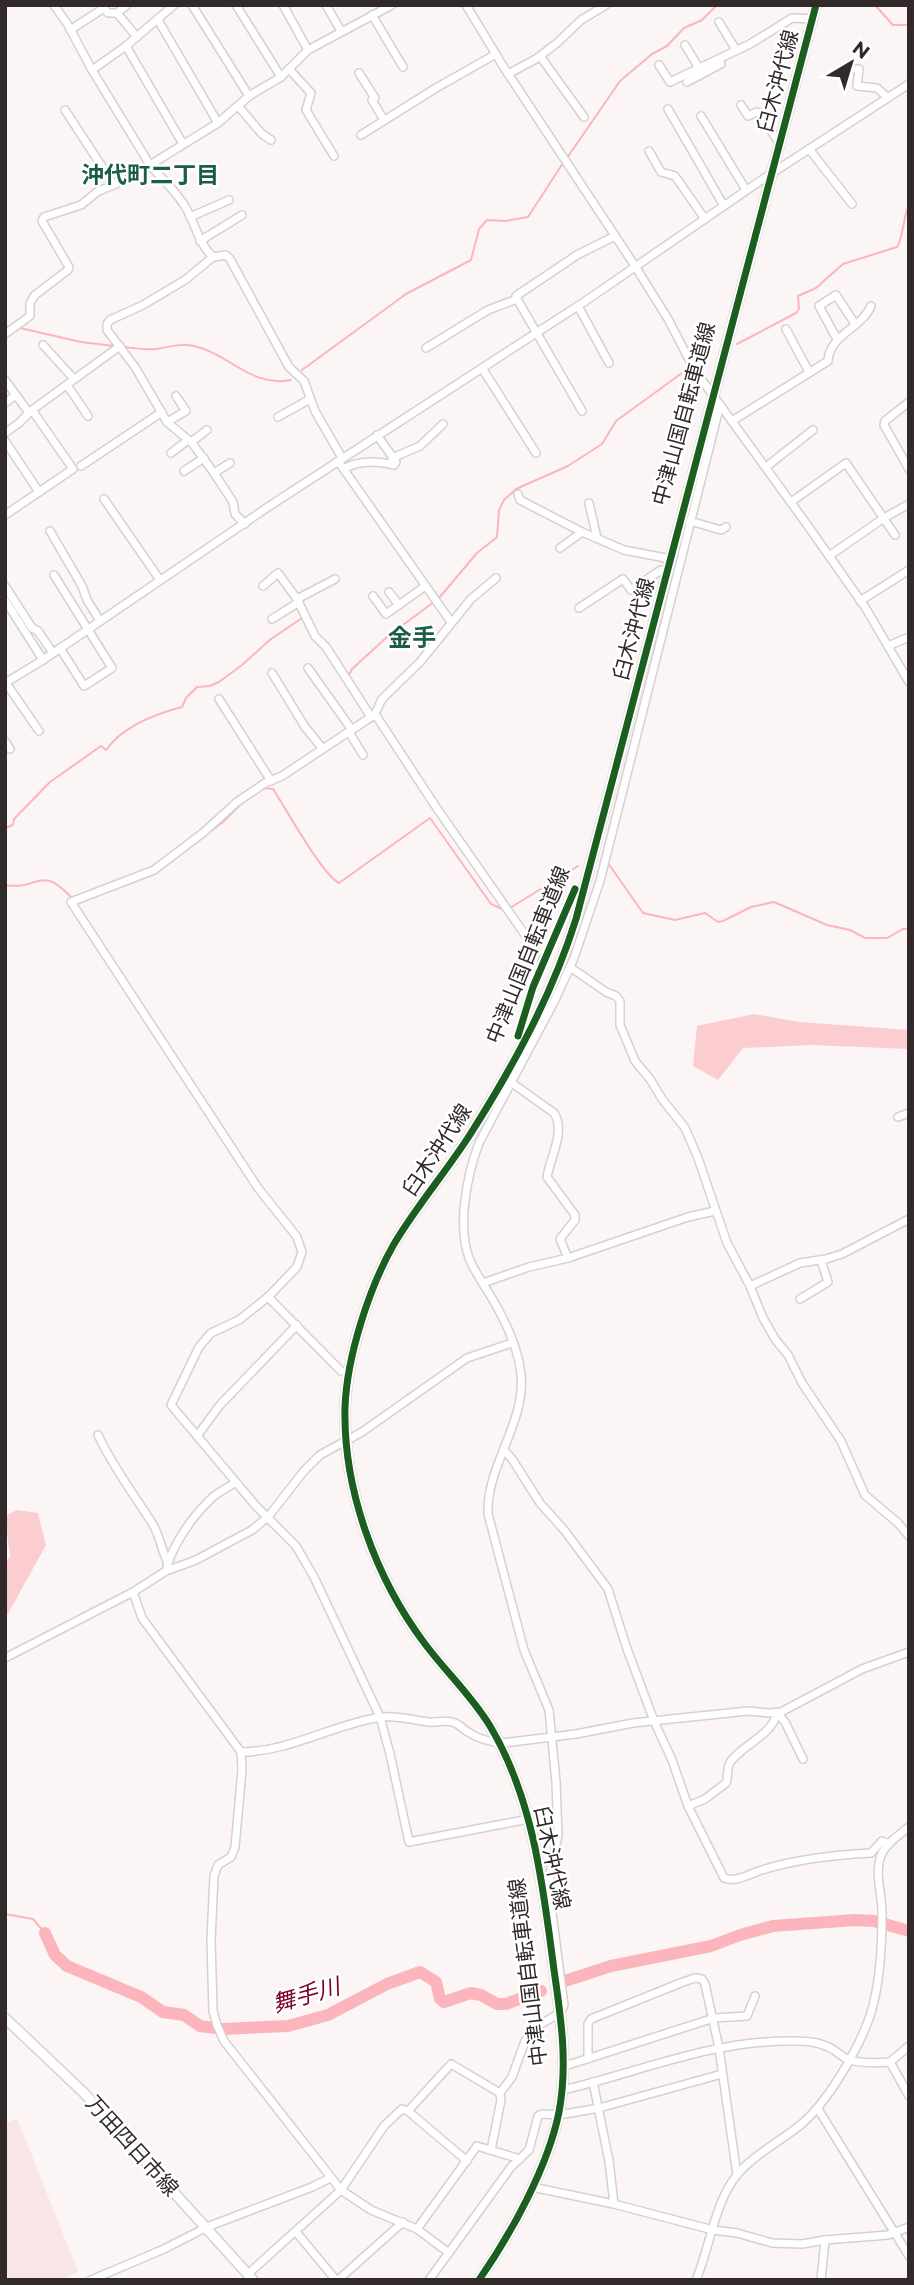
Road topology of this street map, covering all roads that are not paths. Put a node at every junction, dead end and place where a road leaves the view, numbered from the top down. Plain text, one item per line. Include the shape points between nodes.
1 (54, 5) edge
2 (127, 5) edge
3 (174, 5) edge
4 (192, 5) edge
5 (236, 5) edge
6 (283, 5) edge
7 (326, 5) edge
8 (370, 5) edge
9 (392, 5) edge
10 (466, 5) edge
11 (606, 5) edge
12 (816, 5) edge
13 (117, 13) junction
14 (374, 15) junction
15 (813, 19) junction
16 (158, 20) junction
17 (719, 22) dead end
18 (71, 30) junction
19 (341, 32) junction
20 (137, 37) junction
21 (685, 45) dead end
22 (126, 46) junction
23 (308, 50) junction
24 (736, 50) junction
25 (496, 54) junction
26 (540, 56) junction
27 (719, 59) junction
28 (659, 65) dead end
29 (403, 67) dead end
30 (699, 68) junction
31 (289, 69) junction
32 (850, 69) dead end
33 (92, 70) junction
34 (359, 73) dead end
35 (508, 74) junction
36 (281, 77) junction
37 (687, 82) dead end
38 (909, 84) edge
39 (249, 96) junction
40 (888, 97) junction
41 (741, 105) dead end
42 (238, 106) junction
43 (65, 110) dead end
44 (668, 110) dead end
45 (701, 116) dead end
46 (584, 117) dead end
47 (384, 120) junction
48 (218, 123) junction
49 (362, 135) dead end
50 (271, 141) dead end
51 (183, 144) junction
52 (780, 144) junction
53 (809, 149) junction
54 (649, 150) dead end
55 (334, 156) dead end
56 (150, 165) junction
57 (772, 173) junction
58 (114, 185) junction
59 (746, 190) junction
60 (229, 200) dead end
61 (852, 204) dead end
62 (724, 206) junction
63 (242, 215) dead end
64 (190, 217) junction
65 (705, 219) junction
66 (615, 236) junction
67 (200, 242) junction
68 (213, 257) junction
69 (635, 266) junction
70 (517, 299) junction
71 (578, 306) junction
72 (871, 306) dead end
73 (855, 324) junction
74 (786, 329) dead end
75 (537, 332) junction
76 (5, 334) edge
77 (837, 339) junction
78 (43, 345) dead end
79 (120, 346) junction
80 (426, 348) dead end
81 (609, 363) dead end
82 (482, 368) junction
83 (809, 372) junction
84 (74, 379) junction
85 (5, 380) edge
86 (67, 385) junction
87 (16, 395) junction
88 (176, 396) dead end
89 (713, 396) junction
90 (310, 399) junction
91 (909, 402) edge
92 (5, 403) edge
93 (720, 405) junction
94 (30, 411) junction
95 (582, 411) dead end
96 (162, 412) junction
97 (88, 416) dead end
98 (278, 418) dead end
99 (732, 421) junction
100 (167, 422) junction
101 (443, 425) dead end
102 (207, 430) dead end
103 (813, 430) dead end
104 (5, 433) edge
105 (377, 435) junction
106 (5, 441) edge
107 (190, 441) junction
108 (171, 453) dead end
109 (536, 453) dead end
110 (204, 458) junction
111 (392, 458) junction
112 (340, 459) junction
113 (230, 463) dead end
114 (81, 466) dead end
115 (766, 467) junction
116 (344, 469) junction
117 (909, 469) edge
118 (184, 471) dead end
119 (214, 473) junction
120 (39, 492) junction
121 (518, 494) dead end
122 (104, 499) dead end
123 (791, 502) junction
124 (589, 503) dead end
125 (909, 504) edge
126 (5, 515) edge
127 (884, 518) junction
128 (690, 521) junction
129 (245, 524) junction
130 (726, 527) dead end
131 (50, 531) dead end
132 (582, 532) junction
133 (895, 535) dead end
134 (597, 538) junction
135 (560, 548) dead end
136 (829, 556) junction
137 (671, 559) junction
138 (909, 570) edge
139 (667, 572) junction
140 (54, 575) dead end
141 (496, 578) dead end
142 (335, 579) dead end
143 (160, 580) junction
144 (5, 586) edge
145 (263, 586) dead end
146 (424, 587) junction
147 (389, 592) dead end
148 (373, 596) dead end
149 (5, 600) edge
150 (298, 601) junction
151 (860, 601) junction
152 (399, 605) junction
153 (579, 608) dead end
154 (272, 619) dead end
155 (100, 621) junction
156 (451, 622) junction
157 (88, 629) junction
158 (909, 637) edge
159 (888, 646) junction
160 (57, 651) junction
161 (43, 660) junction
162 (308, 668) dead end
163 (272, 673) dead end
164 (909, 682) edge
165 (6, 683) edge
166 (219, 699) dead end
167 (373, 715) junction
168 (39, 731) dead end
169 (351, 731) junction
170 (5, 741) edge
171 (323, 748) junction
172 (10, 749) dead end
173 (363, 755) dead end
174 (271, 781) junction
175 (570, 967) junction
176 (533, 987) dead end
177 (512, 1083) junction
178 (909, 1113) edge
179 (898, 1117) dead end
180 (715, 1211) junction
181 (909, 1219) edge
182 (568, 1258) junction
183 (821, 1260) junction
184 (482, 1283) junction
185 (750, 1286) junction
186 (268, 1297) junction
187 (800, 1298) dead end
188 (297, 1325) junction
189 (512, 1343) junction
190 (341, 1371) dead end
191 (98, 1434) dead end
192 (197, 1436) junction
193 (347, 1439) junction
194 (504, 1450) junction
195 (236, 1482) junction
196 (268, 1517) junction
197 (909, 1536) edge
198 (168, 1563) junction
199 (166, 1571) junction
200 (133, 1592) junction
201 (909, 1652) edge
202 (5, 1658) edge
203 (777, 1713) junction
204 (380, 1717) junction
205 (654, 1720) junction
206 (552, 1735) junction
207 (499, 1743) junction
208 (240, 1752) junction
209 (803, 1759) dead end
210 (688, 1806) junction
211 (529, 1819) junction
212 (909, 1827) edge
213 (889, 1844) junction
214 (755, 1996) dead end
215 (560, 2013) junction
216 (5, 2018) edge
217 (714, 2018) junction
218 (909, 2046) edge
219 (719, 2048) junction
220 (588, 2059) junction
221 (849, 2060) junction
222 (890, 2062) junction
223 (565, 2066) junction
224 (722, 2074) junction
225 (593, 2082) junction
226 (563, 2090) junction
227 (500, 2093) junction
228 (909, 2096) edge
229 (600, 2108) junction
230 (818, 2109) junction
231 (408, 2111) junction
232 (559, 2115) junction
233 (491, 2150) junction
234 (520, 2159) junction
235 (467, 2161) junction
236 (737, 2175) junction
237 (330, 2178) junction
238 (532, 2187) junction
239 (341, 2190) junction
240 (614, 2204) junction
241 (403, 2222) junction
242 (207, 2227) junction
243 (909, 2227) edge
244 (417, 2229) junction
245 (713, 2230) junction
246 (296, 2232) junction
247 (897, 2233) junction
248 (825, 2240) junction
249 (449, 2253) junction
250 (909, 2256) edge
251 (250, 2277) edge
252 (92, 2280) edge
253 (337, 2280) edge
254 (429, 2280) edge
255 (480, 2280) edge
256 (696, 2280) edge
257 (821, 2280) edge

1 - 18 street
2 - 13 street
3 - 16 street
4 - 39 street
5 - 36 street
6 - 23 street
7 - 19 street
8 - 14 street
9 - 14 street
10 - 25 street
11 - 26 street
12 - 15 main road, 臼木沖代線
13 - 18 street via 107,13 104,8
13 - 20 street
14 - 19 street
14 - 29 street
15 - 24 street via 792,18
15 - 52 main road, 臼木沖代線
16 - 20 street
16 - 48 street
17 - 24 street
18 - 33 street
19 - 23 street
20 - 22 street
21 - 30 street
22 - 33 street
22 - 51 street
23 - 31 street
24 - 27 street
25 - 35 street
25 - 47 street
26 - 35 street
26 - 46 street
27 - 30 street
27 - 37 street via 721,64
28 - 30 street via 670,82
31 - 36 street
31 - 55 street via 311,93 306,110
32 - 40 street via 859,69 857,86 877,88
33 - 56 street
34 - 47 street
35 - 66 street
36 - 39 street
38 - 40 street
39 - 42 street
40 - 53 street
41 - 52 street via 748,116 759,113
42 - 48 street
42 - 50 street
43 - 58 street
44 - 62 street
45 - 59 street
47 - 49 street
48 - 51 street
51 - 56 street
52 - 57 main road, 臼木沖代線
53 - 57 street
53 - 61 street
54 - 65 street via 661,172 675,176
56 - 58 street
56 - 64 street
57 - 59 street
57 - 89 main road, 臼木沖代線
58 - 76 street via 97,191 81,205 44,217 42,221 69,267 35,295 30,316
59 - 62 street
60 - 64 street
62 - 65 street
63 - 67 street
64 - 67 street
65 - 69 street
66 - 69 street
66 - 70 street via 577,255
67 - 68 street
68 - 79 street via 143,305 110,320 107,330
68 - 90 street via 226,255 230,259
69 - 71 street
69 - 89 street
70 - 75 street
70 - 80 street via 488,310
71 - 75 street
71 - 81 street
72 - 73 street
73 - 77 street
73 - 77 street via 836,295 818,306
74 - 83 street
75 - 82 street
75 - 95 street
77 - 83 street via 828,361
78 - 84 street
79 - 84 street
79 - 96 street
82 - 105 street
82 - 109 street
83 - 99 street
84 - 86 street
85 - 87 street
86 - 94 street
86 - 97 street
87 - 92 street
87 - 94 street
88 - 100 street via 186,411
89 - 93 street
89 - 137 main road, 臼木沖代線
90 - 98 street
90 - 112 street
91 - 117 street via 884,425
93 - 99 street
93 - 128 street
94 - 104 street
94 - 120 street via 73,469
96 - 100 street
96 - 114 street
99 - 115 street
100 - 107 street
101 - 111 street via 420,446
102 - 107 street
103 - 115 street
105 - 111 street
105 - 112 street
106 - 120 street
107 - 108 street
107 - 110 street
110 - 118 street
110 - 119 street
111 - 116 street via 394,465 354,463
112 - 116 street
112 - 129 street
113 - 119 street
115 - 123 street
116 - 146 street
119 - 129 street
120 - 126 street
121 - 132 street via 520,500
122 - 143 street
123 - 127 street via 846,463
123 - 136 street
124 - 134 street
125 - 127 street
127 - 133 street
127 - 136 street
128 - 130 street via 721,530
128 - 175 street via 600,881
129 - 143 street
131 - 155 street
132 - 134 street
132 - 135 street
134 - 137 street via 624,550
136 - 151 street
137 - 139 main road, 臼木沖代線
138 - 151 street
139 - 153 street via 661,570 631,590 623,579
139 - 193 main road, 臼木沖代線 via 567,947 540,1012 497,1088 451,1164 402,1231 379,1274 349,1371
140 - 157 street
141 - 156 street
142 - 150 street
143 - 155 street
144 - 160 street via 32,628
145 - 150 street via 278,573
146 - 152 street
146 - 156 street
147 - 152 street
148 - 152 street via 386,614
149 - 161 street
150 - 154 street
150 - 167 street via 315,636
151 - 159 street
155 - 157 street
156 - 167 street
157 - 160 street
157 - 160 street via 112,668 85,686
158 - 159 street
159 - 164 street
160 - 161 street
161 - 165 street
162 - 169 street
163 - 171 street
165 - 168 street
166 - 174 street
167 - 169 street
167 - 176 street via 536,952 528,980
169 - 171 street
169 - 173 street
170 - 172 street
171 - 174 street
174 - 186 street via 237,802 155,870 71,902 258,1188 301,1245 297,1267
175 - 177 street
175 - 180 street via 620,1001 620,1025 635,1061 685,1128
177 - 182 street via 557,1119 547,1177 575,1214 560,1239
177 - 184 street via 476,1152 465,1209 464,1240
178 - 179 street
180 - 182 street
180 - 185 street
181 - 183 street
182 - 184 street
183 - 185 street
183 - 187 street via 828,1282
184 - 189 street
185 - 197 street via 775,1339 841,1441 865,1495
186 - 188 street
186 - 192 street via 239,1320 211,1333 191,1360 171,1405
188 - 190 street
188 - 192 street via 220,1405
189 - 193 street via 467,1358
189 - 194 street via 521,1386
191 - 198 street via 153,1524
192 - 195 street
193 - 196 street via 309,1465
193 - 207 main road, 臼木沖代線 via 362,1519 377,1561 427,1646 483,1713
194 - 205 street via 608,1589
194 - 206 street via 489,1497 488,1520 524,1650 546,1701
195 - 196 street
195 - 198 street via 214,1496 198,1515
196 - 199 street via 196,1560
196 - 204 street via 296,1546 314,1577
198 - 199 street
199 - 200 street
200 - 202 street
200 - 208 street via 142,1618
201 - 203 street via 862,1669
203 - 205 street via 748,1711
203 - 209 street
203 - 210 street via 770,1726 730,1762 726,1783
204 - 207 street via 456,1723 470,1734
204 - 208 street
204 - 211 street via 409,1842
205 - 206 street
205 - 210 street
206 - 207 street
206 - 215 street via 558,1836 549,1890 564,2005
207 - 211 main road, 臼木沖代線
208 - 237 street via 235,1847 214,1876 213,2011 224,2041
210 - 213 street via 729,1880 776,1865 872,1853 882,1841
211 - 215 main road, 臼木沖代線 via 544,1888
212 - 213 street
213 - 221 street via 878,1868 883,1913 877,1989 865,2030
214 - 217 street via 747,2016
215 - 223 main road, 臼木沖代線
215 - 227 street via 539,2025 525,2041 513,2077
216 - 242 main road, 万田四日市線 via 84,2093
217 - 219 street
217 - 220 street
217 - 220 street via 705,1984 695,1978 591,2019
218 - 222 street
219 - 221 street via 771,2041 815,2042
219 - 224 street
219 - 225 street
220 - 223 street
221 - 222 street
221 - 230 street
222 - 228 street
223 - 226 main road, 臼木沖代線
224 - 229 street
224 - 236 street
225 - 226 street
225 - 229 street
226 - 232 main road, 臼木沖代線
227 - 231 street via 452,2064
227 - 233 street
229 - 232 street
229 - 240 street
230 - 236 street
230 - 247 street
231 - 235 street
231 - 239 street via 402,2109 384,2126
232 - 234 street via 538,2116 528,2150
232 - 238 main road, 臼木沖代線
233 - 234 street
233 - 235 street via 477,2146
234 - 249 street
235 - 244 street
236 - 245 street
237 - 239 street
237 - 242 street
238 - 240 street
238 - 255 main road, 臼木沖代線
239 - 241 street via 371,2210
239 - 246 street
240 - 245 street
241 - 244 street
241 - 253 street
242 - 251 main road, 万田四日市線
242 - 252 street
243 - 247 street
244 - 249 street
245 - 248 street via 772,2243 802,2245
245 - 256 street
246 - 251 street
246 - 253 street
247 - 248 street
247 - 250 street
248 - 257 street
249 - 254 street

